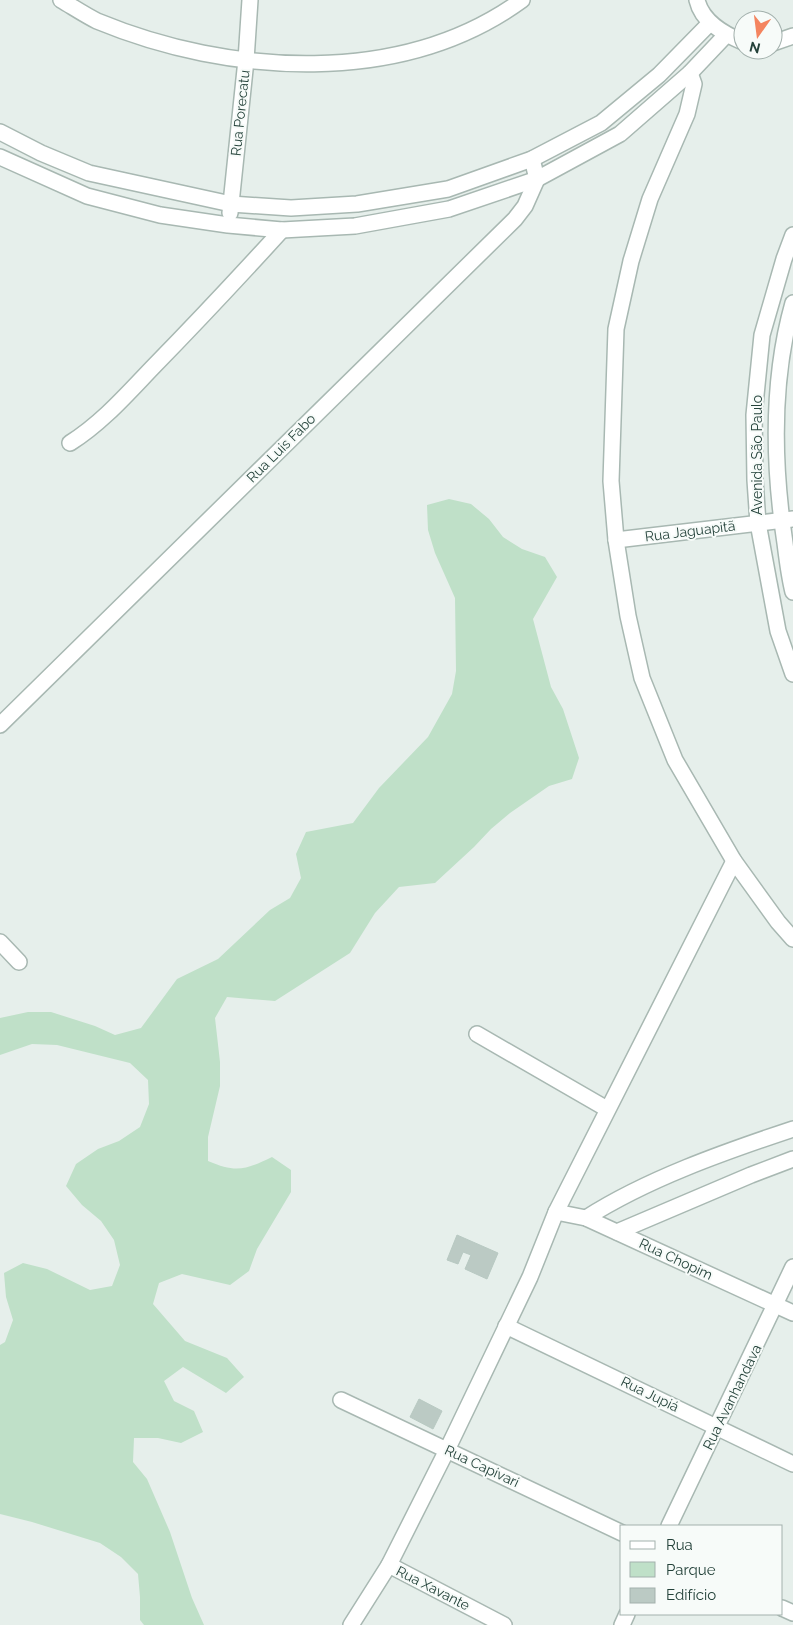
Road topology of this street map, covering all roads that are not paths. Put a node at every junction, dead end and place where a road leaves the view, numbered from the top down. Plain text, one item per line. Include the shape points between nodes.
1 (61, 0) edge
2 (250, 0) edge
3 (522, 0) edge
4 (697, 0) edge
5 (710, 23) junction
6 (726, 36) junction
7 (733, 38) edge
8 (246, 60) junction
9 (690, 73) junction
10 (0, 132) edge
11 (0, 156) edge
12 (532, 159) junction
13 (537, 178) junction
14 (231, 204) junction
15 (228, 225) junction
16 (282, 230) junction
17 (793, 236) edge
18 (793, 303) edge
19 (70, 443) dead end
20 (787, 520) edge
21 (758, 523) junction
22 (616, 540) junction
23 (793, 592) edge
24 (793, 674) edge
25 (0, 725) edge
26 (734, 861) junction
27 (793, 939) edge
28 (0, 942) edge
29 (19, 962) dead end
30 (478, 1034) dead end
31 (607, 1109) junction
32 (793, 1129) edge
33 (793, 1160) edge
34 (556, 1212) junction
35 (586, 1218) junction
36 (617, 1232) junction
37 (793, 1267) edge
38 (776, 1305) junction
39 (793, 1312) edge
40 (506, 1326) junction
41 (341, 1400) dead end
42 (718, 1427) junction
43 (447, 1450) junction
44 (793, 1464) edge
45 (669, 1525) edge
46 (620, 1532) edge
47 (389, 1565) junction
48 (352, 1625) edge
49 (504, 1625) edge

1 - 8 street via 96,20 165,44
2 - 8 street, Rua Porecatu
3 - 8 street via 502,15 447,41 387,58 323,64
4 - 5 street
5 - 6 street
5 - 12 street via 659,75 601,123
6 - 7 street
6 - 9 street
8 - 14 street, Rua Porecatu
9 - 13 street via 620,134
9 - 22 street via 694,84 692,97 650,200 631,261 616,330 610,481
10 - 14 street via 89,172
11 - 15 street via 88,196 160,215
12 - 13 street
12 - 14 street via 448,188 357,204 292,208
13 - 16 street via 449,209 355,226
13 - 25 street, Rua Luis Fabo via 525,206 515,219
14 - 15 street, Rua Porecatu
15 - 16 street
16 - 19 street via 139,381 87,432
17 - 21 street, Avenida São Paulo via 762,335 754,415
18 - 20 street, Avenida São Paulo via 783,352 776,424 776,458
20 - 21 street, Rua Jaguapitã
20 - 23 street, Avenida São Paulo
21 - 22 street, Rua Jaguapitã
21 - 24 street, Avenida São Paulo via 778,631
22 - 26 street via 642,678 675,760
26 - 27 street
26 - 31 street
28 - 29 street
30 - 31 street
31 - 34 street
32 - 35 street via 726,1152 627,1194
33 - 36 street
34 - 35 street, Rua Chopim
34 - 40 street
35 - 36 street, Rua Chopim
36 - 38 street, Rua Chopim
37 - 38 street, Rua Avanhandava
38 - 39 street, Rua Chopim
38 - 42 street, Rua Avanhandava
40 - 42 street, Rua Jupiá
40 - 43 street
41 - 43 street, Rua Capivari
42 - 44 street, Rua Jupiá
42 - 45 street, Rua Avanhandava
43 - 46 street, Rua Capivari
43 - 47 street
47 - 48 street
47 - 49 street, Rua Xavante

